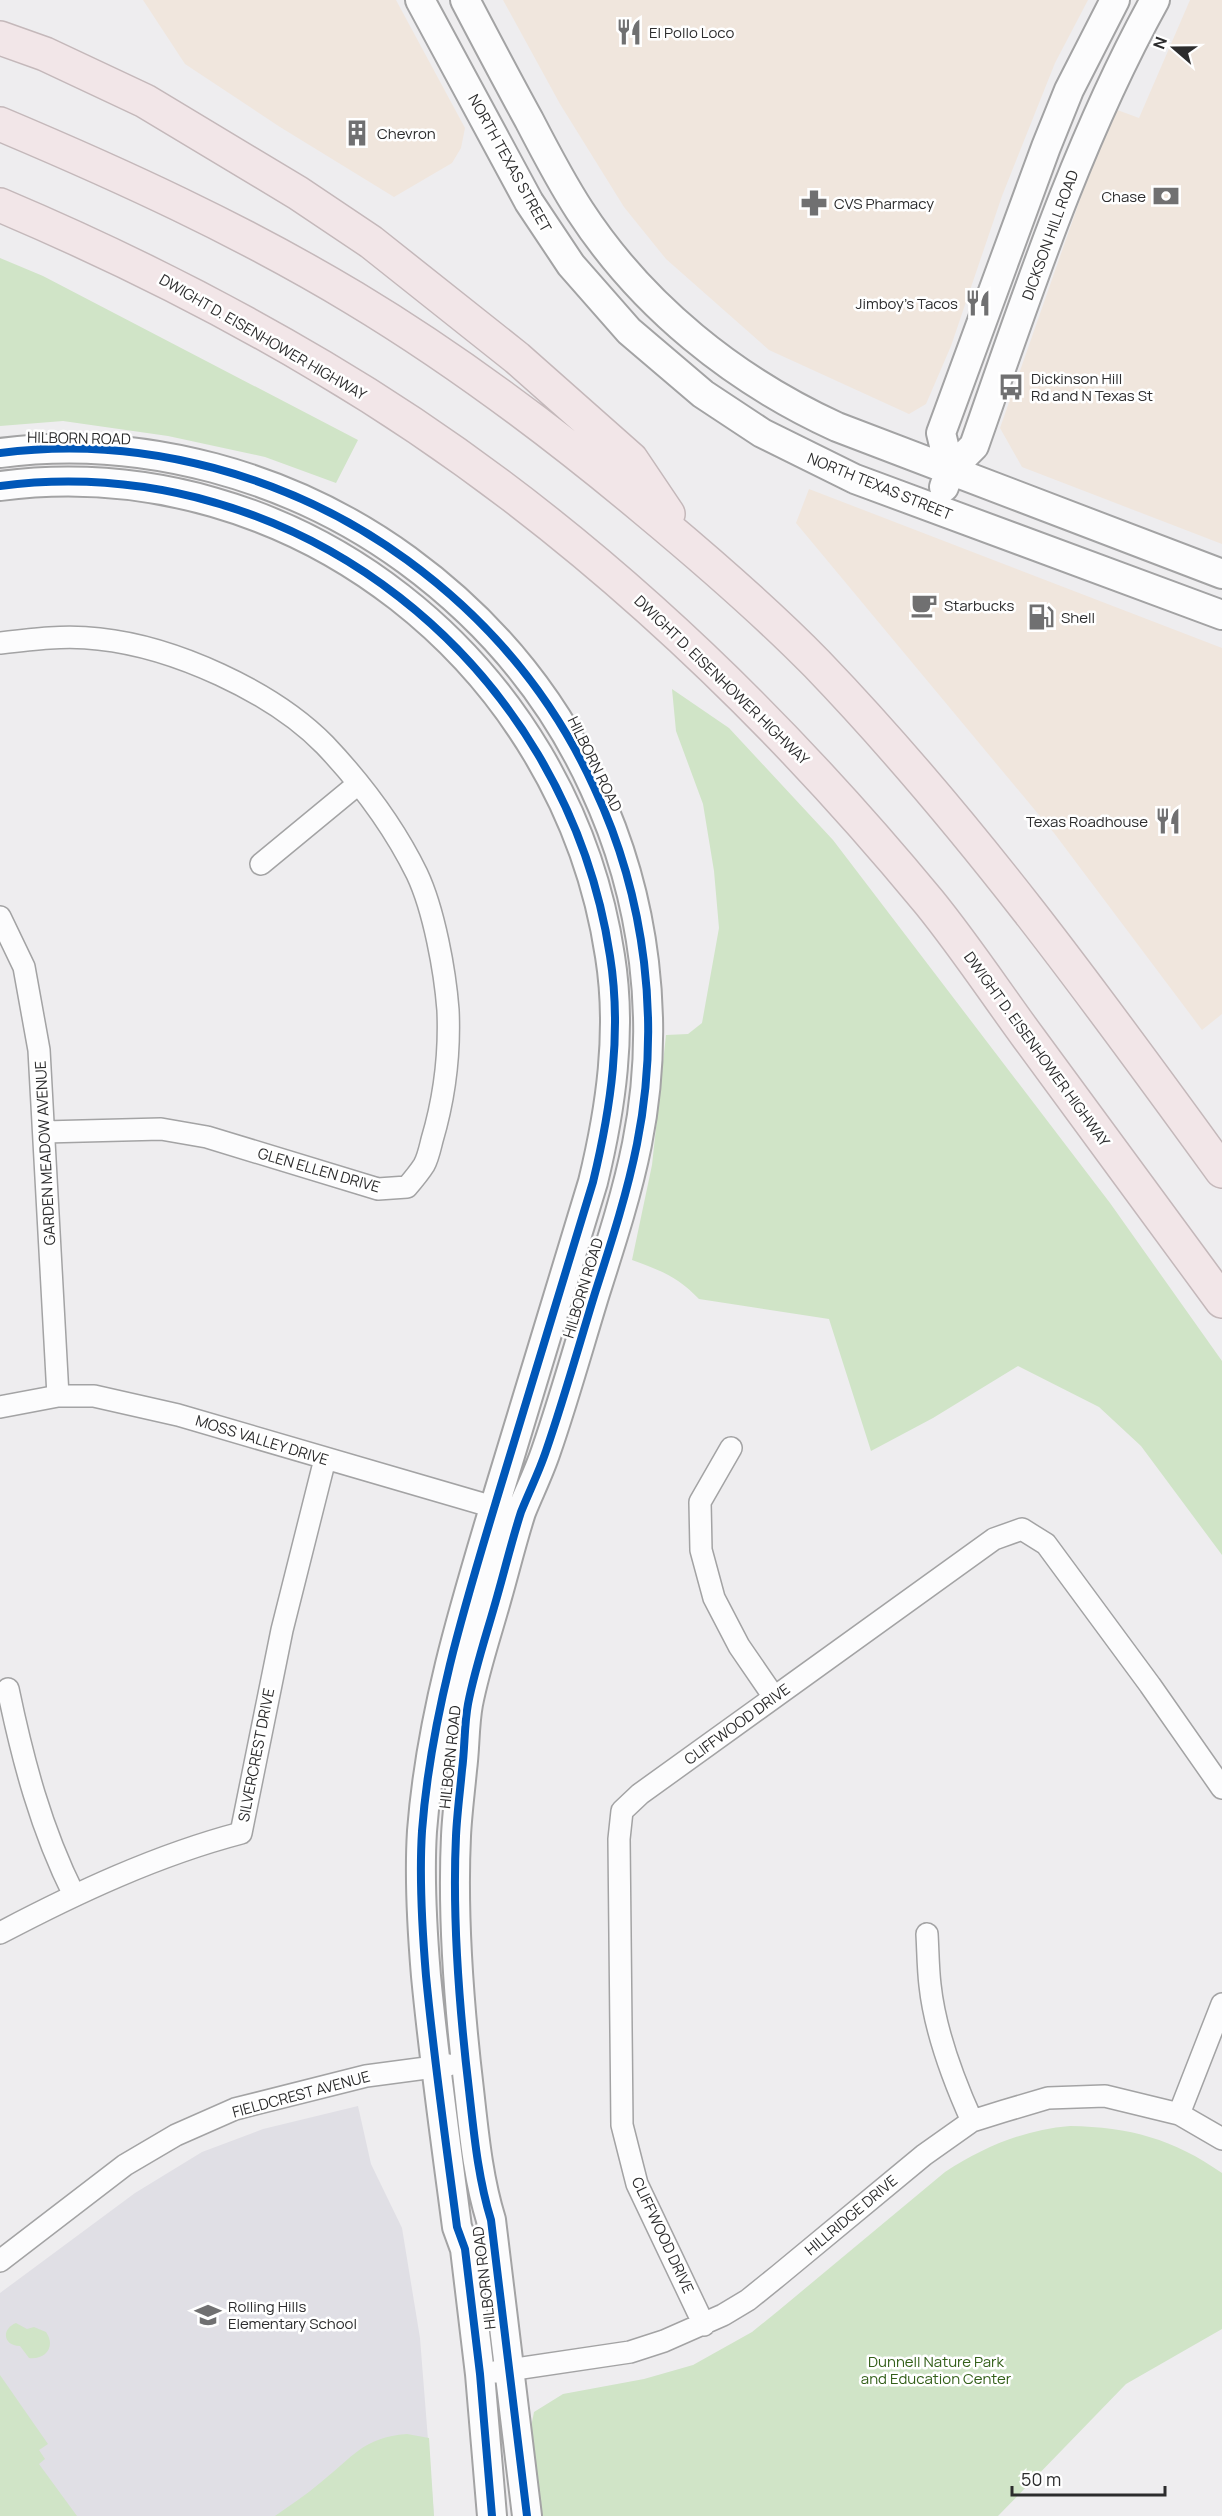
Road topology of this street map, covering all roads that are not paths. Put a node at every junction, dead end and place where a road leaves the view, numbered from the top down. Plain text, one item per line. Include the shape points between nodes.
1 (420, 0) edge
2 (465, 0) edge
3 (1115, 0) edge
4 (1155, 0) edge
5 (0, 24) edge
6 (0, 38) edge
7 (45, 54) junction
8 (0, 124) edge
9 (0, 205) edge
10 (0, 453) edge
11 (950, 470) junction
12 (0, 486) edge
13 (936, 509) junction
14 (690, 546) junction
15 (1222, 574) edge
16 (1222, 615) edge
17 (0, 644) edge
18 (358, 784) junction
19 (261, 864) dead end
20 (0, 917) edge
21 (44, 1132) junction
22 (1222, 1171) edge
23 (1222, 1301) edge
24 (58, 1396) junction
25 (0, 1407) edge
26 (730, 1448) dead end
27 (325, 1459) junction
28 (507, 1511) junction
29 (8, 1689) dead end
30 (774, 1697) junction
31 (1222, 1788) edge
32 (75, 1895) junction
33 (0, 1933) edge
34 (927, 1934) dead end
35 (1222, 2004) edge
36 (465, 2062) junction
37 (436, 2067) junction
38 (1179, 2114) junction
39 (972, 2121) junction
40 (1222, 2139) edge
41 (3, 2253) edge
42 (704, 2325) junction
43 (509, 2370) junction
44 (480, 2374) junction
45 (492, 2516) edge
46 (527, 2516) edge

1 - 13 street, NORTH TEXAS STREET via 550,235 629,331 703,394 762,434 855,479
2 - 11 street via 581,212 631,278 659,306 724,362 780,400
3 - 11 street via 1069,90 1046,147 941,433
4 - 11 street, DICKSON HILL ROAD via 1124,57 1078,160 974,446
5 - 7 highway
6 - 7 highway
7 - 14 highway via 145,101 289,187 371,242 518,358 631,459
8 - 14 highway via 214,221 353,298 534,420
9 - 23 highway, DWIGHT D. EISENHOWER HIGHWAY via 188,291 324,367 492,482 634,594 816,772 931,905
10 - 28 street, HILBORN ROAD via 93,449 183,460 275,487 321,507 376,537 469,609 513,656 555,713 582,761 607,815 631,886 644,954 648,1067 626,1193 545,1454
11 - 13 street, DICKSON HILL ROAD
11 - 15 street
12 - 28 street, HILBORN ROAD via 84,482 144,488 216,503 308,537 357,566 446,635 482,673 527,734 550,774 573,822 597,889 610,957 614,1064 605,1133
13 - 16 street, NORTH TEXAS STREET
14 - 22 highway via 816,664 962,827
17 - 18 street, GLEN ELLEN DRIVE via 49,637 100,639 164,653 225,676 276,706 316,738
18 - 19 street
18 - 21 street, GLEN ELLEN DRIVE via 391,828 418,876 446,980 450,1048 441,1110 425,1164 407,1187 378,1189 207,1137 161,1129
20 - 21 street, GARDEN MEADOW AVENUE via 24,968 39,1050
21 - 24 street, GARDEN MEADOW AVENUE
24 - 25 street, MOSS VALLEY DRIVE
24 - 27 street, MOSS VALLEY DRIVE via 94,1396 178,1415
26 - 30 street via 700,1502 701,1550 714,1598 739,1646
27 - 28 street, MOSS VALLEY DRIVE
27 - 32 street, SILVERCREST DRIVE via 282,1630 241,1833 210,1841
28 - 36 street, HILBORN ROAD via 467,1707 456,1834 455,1908
28 - 37 street, HILBORN ROAD via 440,1706 430,1765 422,1832 421,1911
29 - 32 street via 23,1762 55,1855
30 - 31 street, CLIFFWOOD DRIVE via 994,1539 1022,1529 1046,1544
30 - 42 street, CLIFFWOOD DRIVE via 622,1811 622,2125 637,2184
32 - 33 street, SILVERCREST DRIVE
34 - 39 street via 930,1986 942,2042
35 - 38 street
36 - 37 street, FIELDCREST AVENUE
36 - 43 street, HILBORN ROAD via 482,2190 491,2220
37 - 41 street, FIELDCREST AVENUE via 326,2084 225,2113 176,2135 125,2165
37 - 44 street, HILBORN ROAD
38 - 39 street, HILLRIDGE DRIVE via 1105,2096 1048,2098
38 - 40 street, HILLRIDGE DRIVE
39 - 42 street, HILLRIDGE DRIVE via 924,2155 748,2300
42 - 43 street, HILLRIDGE DRIVE via 630,2352
43 - 44 street, HILLRIDGE DRIVE
43 - 46 street, HILBORN ROAD
44 - 45 street, HILBORN ROAD

